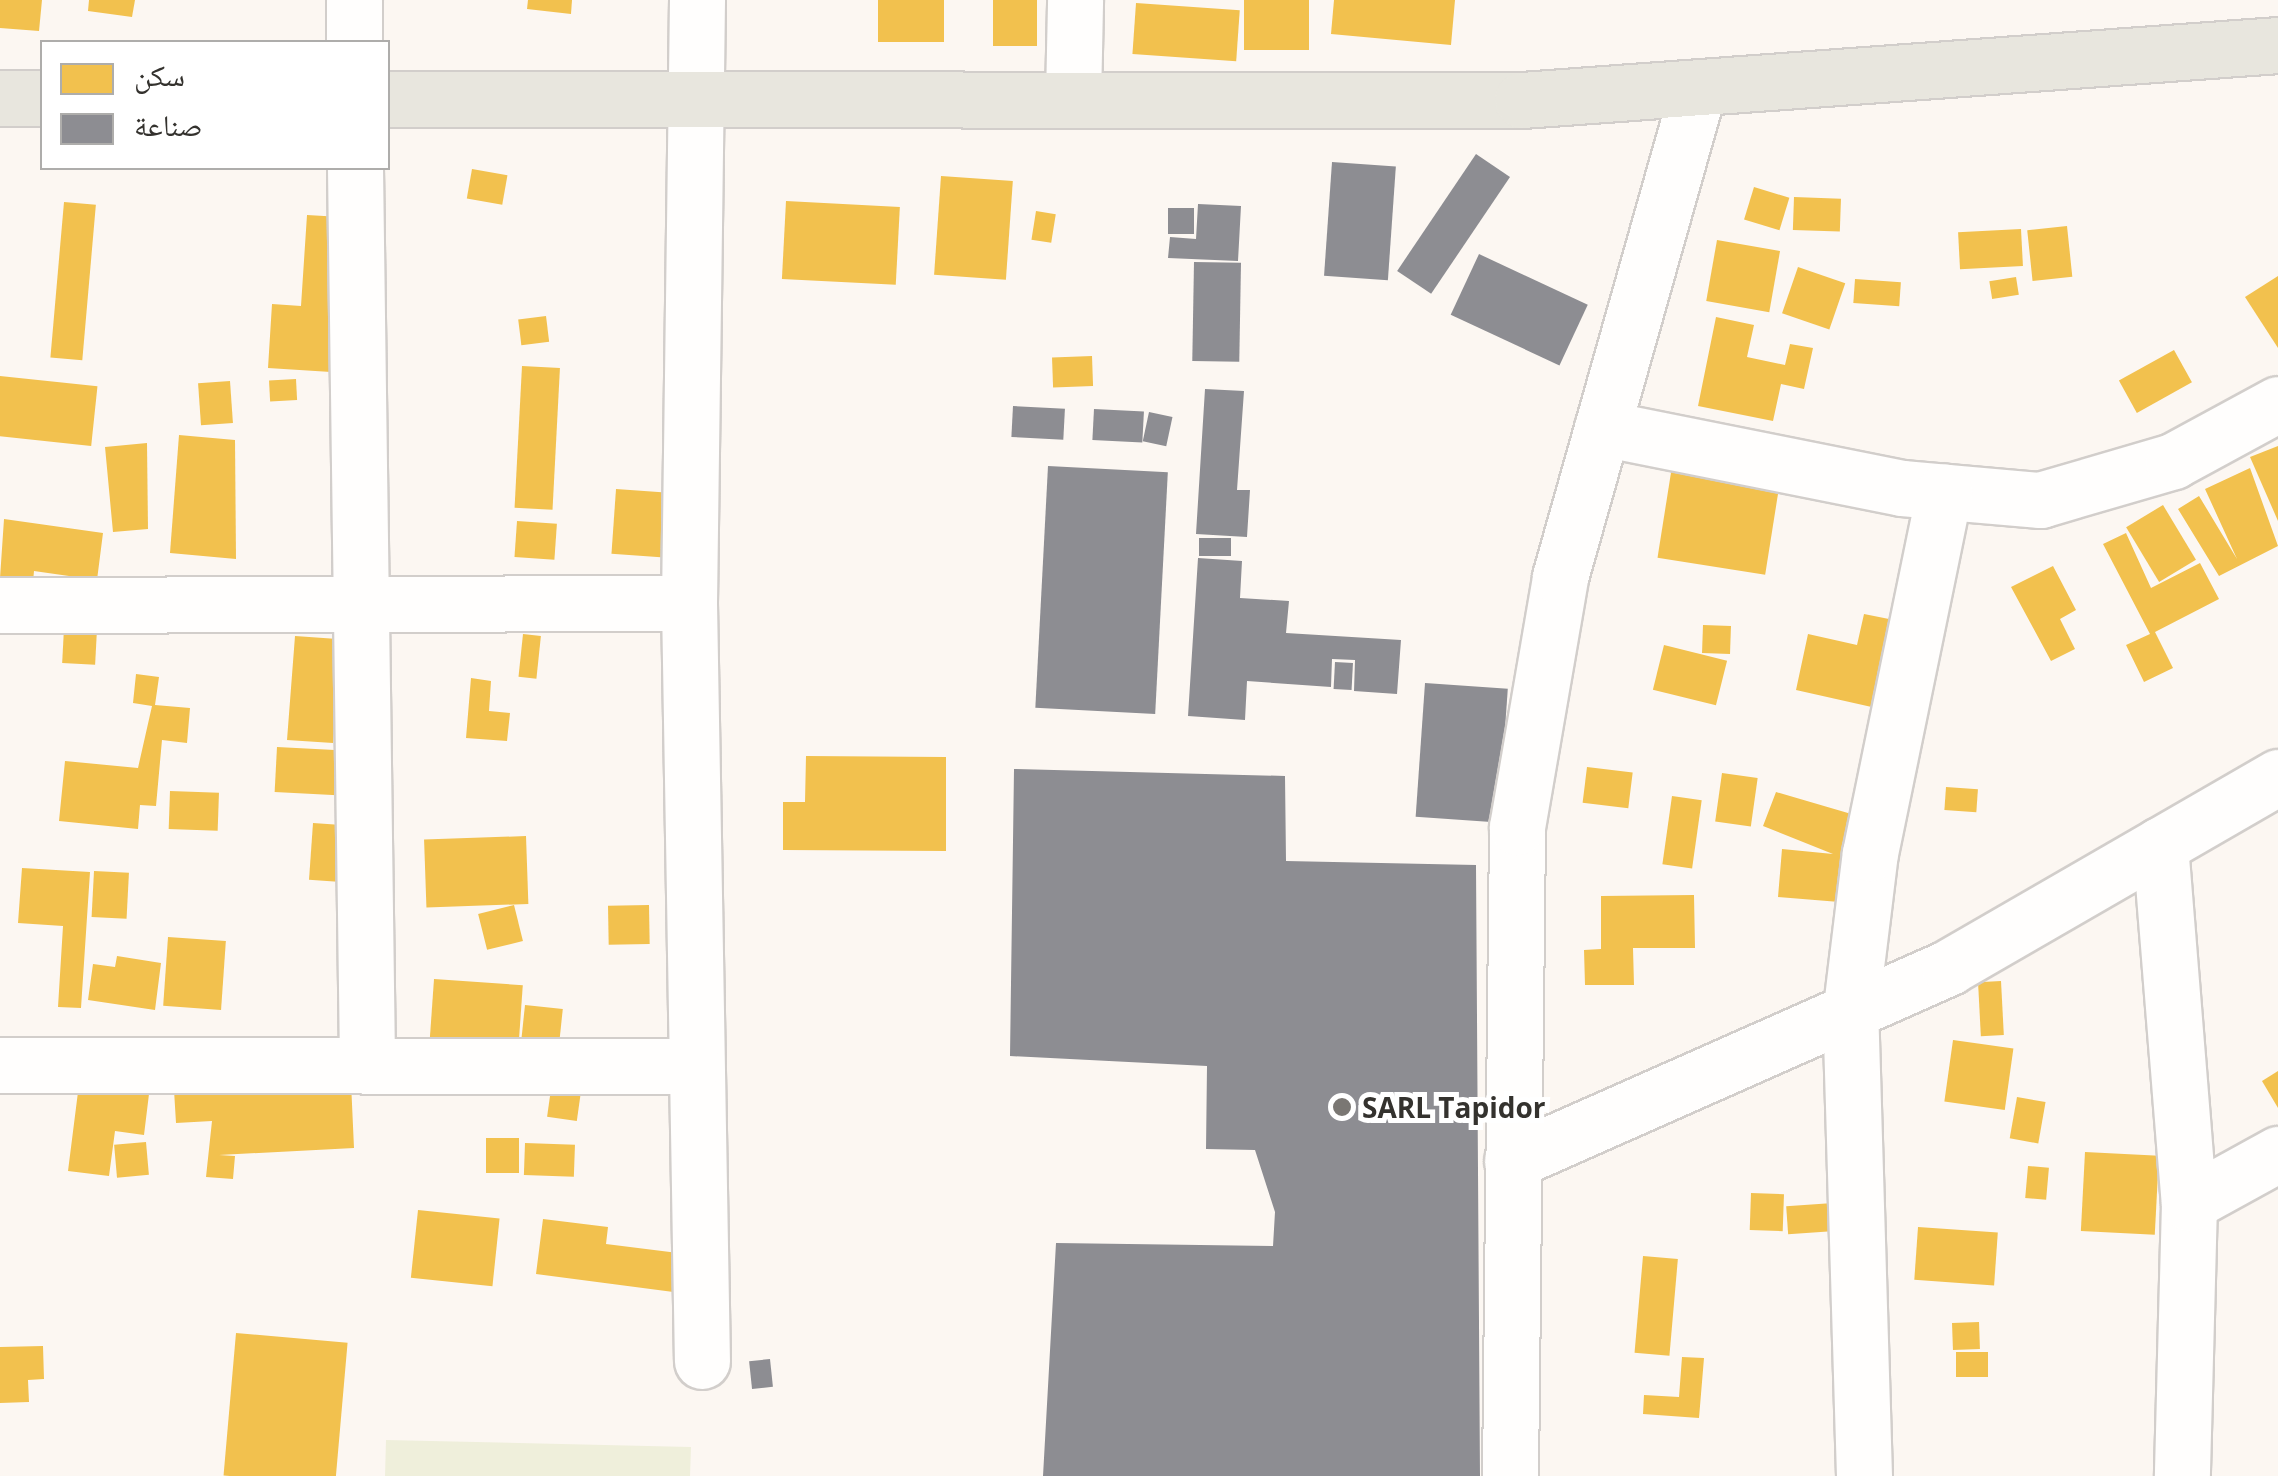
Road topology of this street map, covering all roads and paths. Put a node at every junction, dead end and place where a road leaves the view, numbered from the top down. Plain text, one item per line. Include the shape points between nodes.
1 (354, 0) edge
2 (697, 0) edge
3 (1075, 0) edge
4 (354, 40) edge
5 (2278, 46) edge
6 (1697, 93) junction
7 (0, 98) edge
8 (40, 98) edge
9 (390, 98) edge
10 (696, 99) junction
11 (1073, 100) junction
12 (355, 170) edge
13 (2278, 404) edge
14 (1602, 428) junction
15 (1944, 492) junction
16 (689, 603) junction
17 (0, 605) edge
18 (361, 605) junction
19 (2278, 777) edge
20 (2160, 845) junction
21 (1850, 1014) junction
22 (0, 1065) edge
23 (367, 1066) junction
24 (692, 1066) junction
25 (2278, 1154) edge
26 (1512, 1161) junction
27 (2189, 1203) junction
28 (702, 1361) dead end
29 (1510, 1476) edge
30 (1864, 1476) edge
31 (2182, 1476) edge

1 - 4 street
2 - 10 street
3 - 11 street
5 - 6 main road
6 - 11 main road
6 - 14 street
7 - 8 main road
9 - 10 main road
10 - 11 main road
10 - 16 street
12 - 18 street
13 - 15 street via 2174,461 2040,500
14 - 15 street
14 - 26 street via 1560,576 1517,827
15 - 21 street via 1870,853
16 - 18 street
16 - 24 street
17 - 18 street
18 - 23 street
19 - 20 street
20 - 21 street
20 - 27 street
21 - 26 street
21 - 30 street
22 - 23 street
23 - 24 street
24 - 28 street
25 - 27 street
26 - 29 street
27 - 31 street

